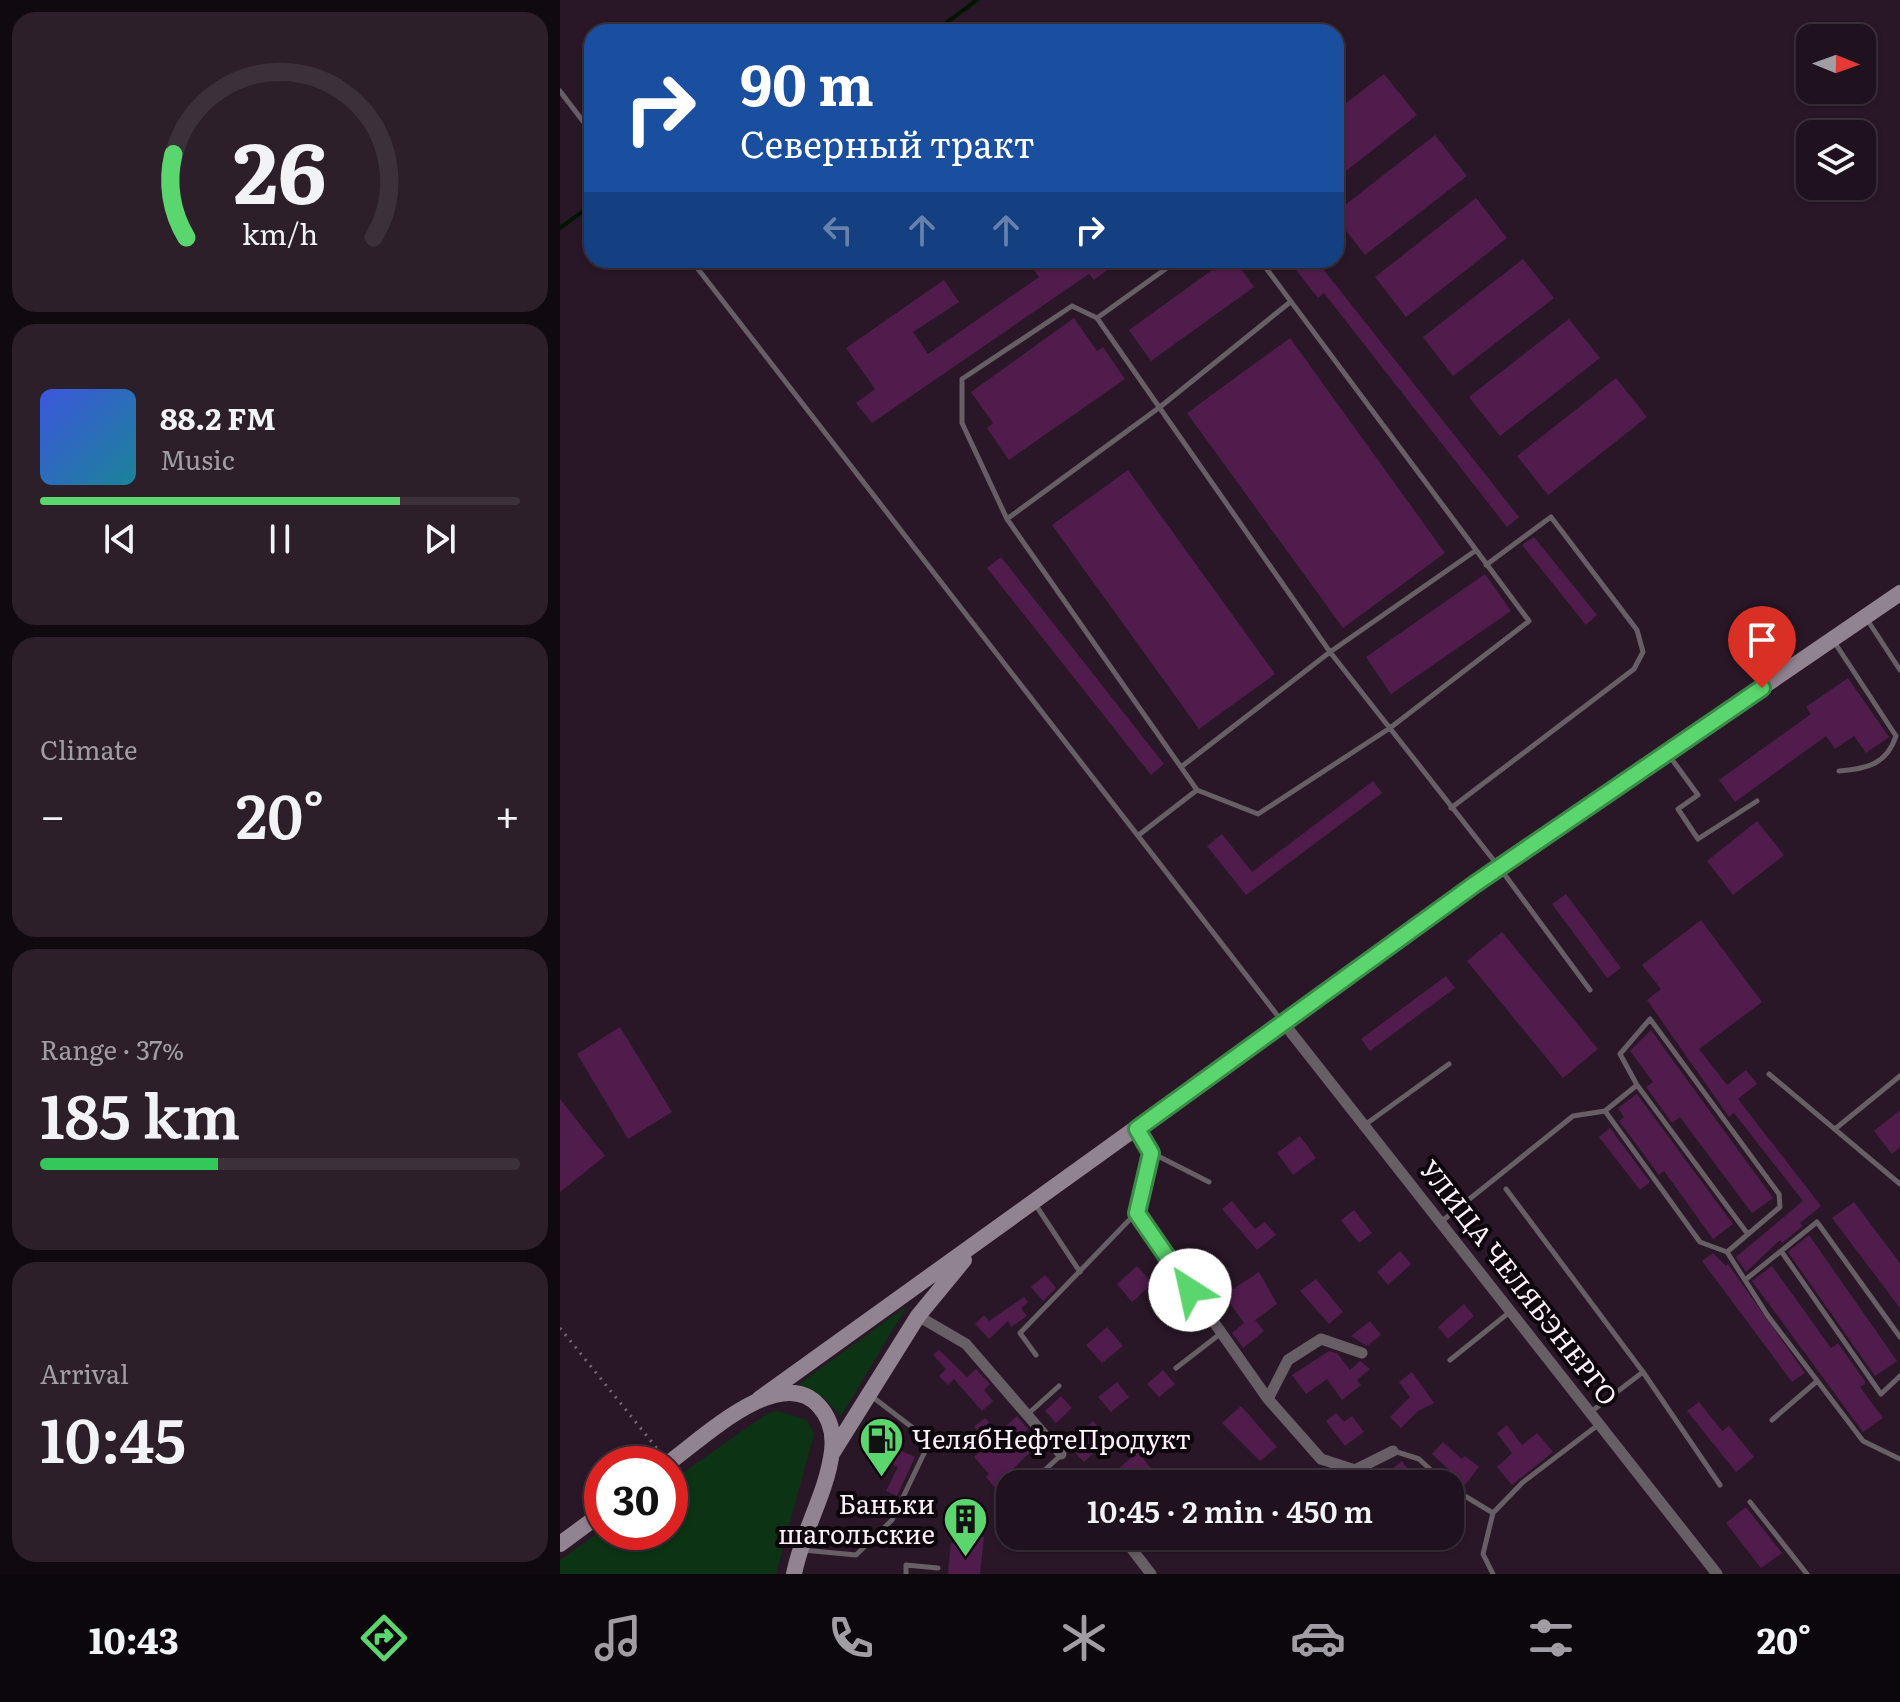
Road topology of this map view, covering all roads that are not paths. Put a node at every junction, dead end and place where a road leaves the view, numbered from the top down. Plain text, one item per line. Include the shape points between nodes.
1 (560, 91) edge
2 (584, 122) edge
3 (697, 268) edge
4 (1167, 268) edge
5 (1266, 268) edge
6 (1290, 303) junction
7 (1097, 318) junction
8 (1160, 407) junction
9 (1007, 519) junction
10 (1475, 551) junction
11 (1486, 565) junction
12 (1900, 593) edge
13 (1865, 617) junction
14 (1832, 639) junction
15 (1330, 652) junction
16 (1900, 670) edge
17 (1390, 728) junction
18 (1668, 753) junction
19 (1181, 767) junction
20 (1839, 771) dead end
21 (1197, 790) junction
22 (1757, 801) dead end
23 (1451, 808) junction
24 (1140, 834) junction
25 (1499, 867) junction
26 (1590, 990) dead end
27 (1282, 1021) junction
28 (1449, 1064) dead end
29 (1769, 1074) dead end
30 (1900, 1076) edge
31 (1637, 1085) junction
32 (1605, 1111) junction
33 (1365, 1125) junction
34 (1137, 1129) junction
35 (1835, 1129) junction
36 (1151, 1153) junction
37 (1209, 1182) dead end
38 (1900, 1184) edge
39 (1506, 1189) dead end
40 (1034, 1203) junction
41 (1137, 1213) junction
42 (1442, 1221) junction
43 (1747, 1233) junction
44 (976, 1245) junction
45 (1781, 1251) junction
46 (1727, 1252) junction
47 (1080, 1272) junction
48 (1745, 1280) junction
49 (1511, 1310) junction
50 (918, 1316) junction
51 (1221, 1333) junction
52 (1900, 1337) edge
53 (1362, 1353) dead end
54 (1036, 1355) dead end
55 (1450, 1360) dead end
56 (1176, 1368) dead end
57 (1643, 1372) junction
58 (1900, 1376) edge
59 (1816, 1382) junction
60 (1059, 1386) dead end
61 (867, 1393) junction
62 (759, 1399) junction
63 (1268, 1399) junction
64 (1591, 1412) junction
65 (1029, 1413) junction
66 (1772, 1420) dead end
67 (1600, 1424) junction
68 (688, 1450) edge
69 (1393, 1451) joint
70 (1061, 1454) joint
71 (831, 1457) junction
72 (1900, 1459) edge
73 (1044, 1470) edge
74 (1431, 1470) edge
75 (1720, 1485) dead end
76 (1464, 1496) edge
77 (1750, 1502) dead end
78 (1493, 1513) junction
79 (584, 1526) edge
80 (560, 1544) edge
81 (799, 1549) junction
82 (1133, 1550) edge
83 (938, 1568) dead end
84 (794, 1574) edge
85 (906, 1574) edge
86 (1151, 1574) edge
87 (1493, 1574) edge
88 (1717, 1574) edge
89 (1807, 1574) edge

1 - 2 lane
3 - 24 lane
4 - 7 lane
5 - 6 lane
6 - 8 lane
6 - 10 lane
7 - 8 lane
7 - 9 lane via 1072,306 962,379 962,423
8 - 9 lane
8 - 15 lane
9 - 19 lane
10 - 11 lane
10 - 15 lane
11 - 17 lane via 1529,621
11 - 23 lane via 1551,517 1637,630 1643,652 1634,669
12 - 13 main road
13 - 14 main road
13 - 16 lane
14 - 18 main road
14 - 20 lane via 1896,736 1891,752 1868,769
15 - 17 lane
15 - 19 lane
17 - 21 lane via 1258,814
17 - 23 lane
18 - 22 lane via 1698,795 1678,809 1698,839
18 - 25 main road
19 - 21 lane
21 - 24 lane
23 - 25 lane
24 - 27 lane
25 - 26 lane
25 - 27 main road
27 - 33 street, УЛИЦА ЧЕЛЯБЭНЕРГО
27 - 34 main road
28 - 33 lane
29 - 35 lane
30 - 35 lane
31 - 32 lane
31 - 43 lane
31 - 43 lane via 1620,1054 1650,1019 1779,1194 1780,1207
32 - 42 lane via 1573,1116
32 - 46 lane via 1700,1242
33 - 42 street, УЛИЦА ЧЕЛЯБЭНЕРГО
34 - 36 street
34 - 40 main road
35 - 38 lane
36 - 37 lane
36 - 41 street
39 - 57 lane
40 - 44 main road
40 - 47 lane
41 - 47 lane
41 - 51 street
42 - 49 street, УЛИЦА ЧЕЛЯБЭНЕРГО
43 - 46 lane
44 - 50 main road
44 - 62 main road
45 - 48 lane
45 - 52 lane via 1817,1222
45 - 58 lane via 1881,1394
46 - 48 lane
47 - 54 lane via 1020,1333
48 - 59 lane
49 - 55 lane
49 - 64 street, УЛИЦА ЧЕЛЯБЭНЕРГО
50 - 61 main road
50 - 65 street via 966,1344
51 - 56 lane
51 - 63 street
53 - 63 street via 1321,1339 1288,1360
57 - 64 lane
57 - 75 lane
59 - 66 lane
59 - 72 lane via 1863,1441
60 - 65 lane
61 - 71 main road
61 - 81 lane via 930,1441 892,1520 856,1555
62 - 68 main road
62 - 71 main road via 785,1391 812,1399 829,1421
63 - 69 street via 1321,1459 1355,1470
64 - 67 street, УЛИЦА ЧЕЛЯБЭНЕРГО
65 - 70 street
67 - 78 lane via 1522,1483
67 - 88 street, УЛИЦА ЧЕЛЯБЭНЕРГО
69 - 74 lane via 1419,1459
70 - 73 lane
71 - 81 main road
76 - 78 lane
77 - 89 lane
78 - 87 lane via 1483,1554
79 - 80 main road
81 - 84 main road
82 - 86 street
83 - 85 lane via 906,1565

